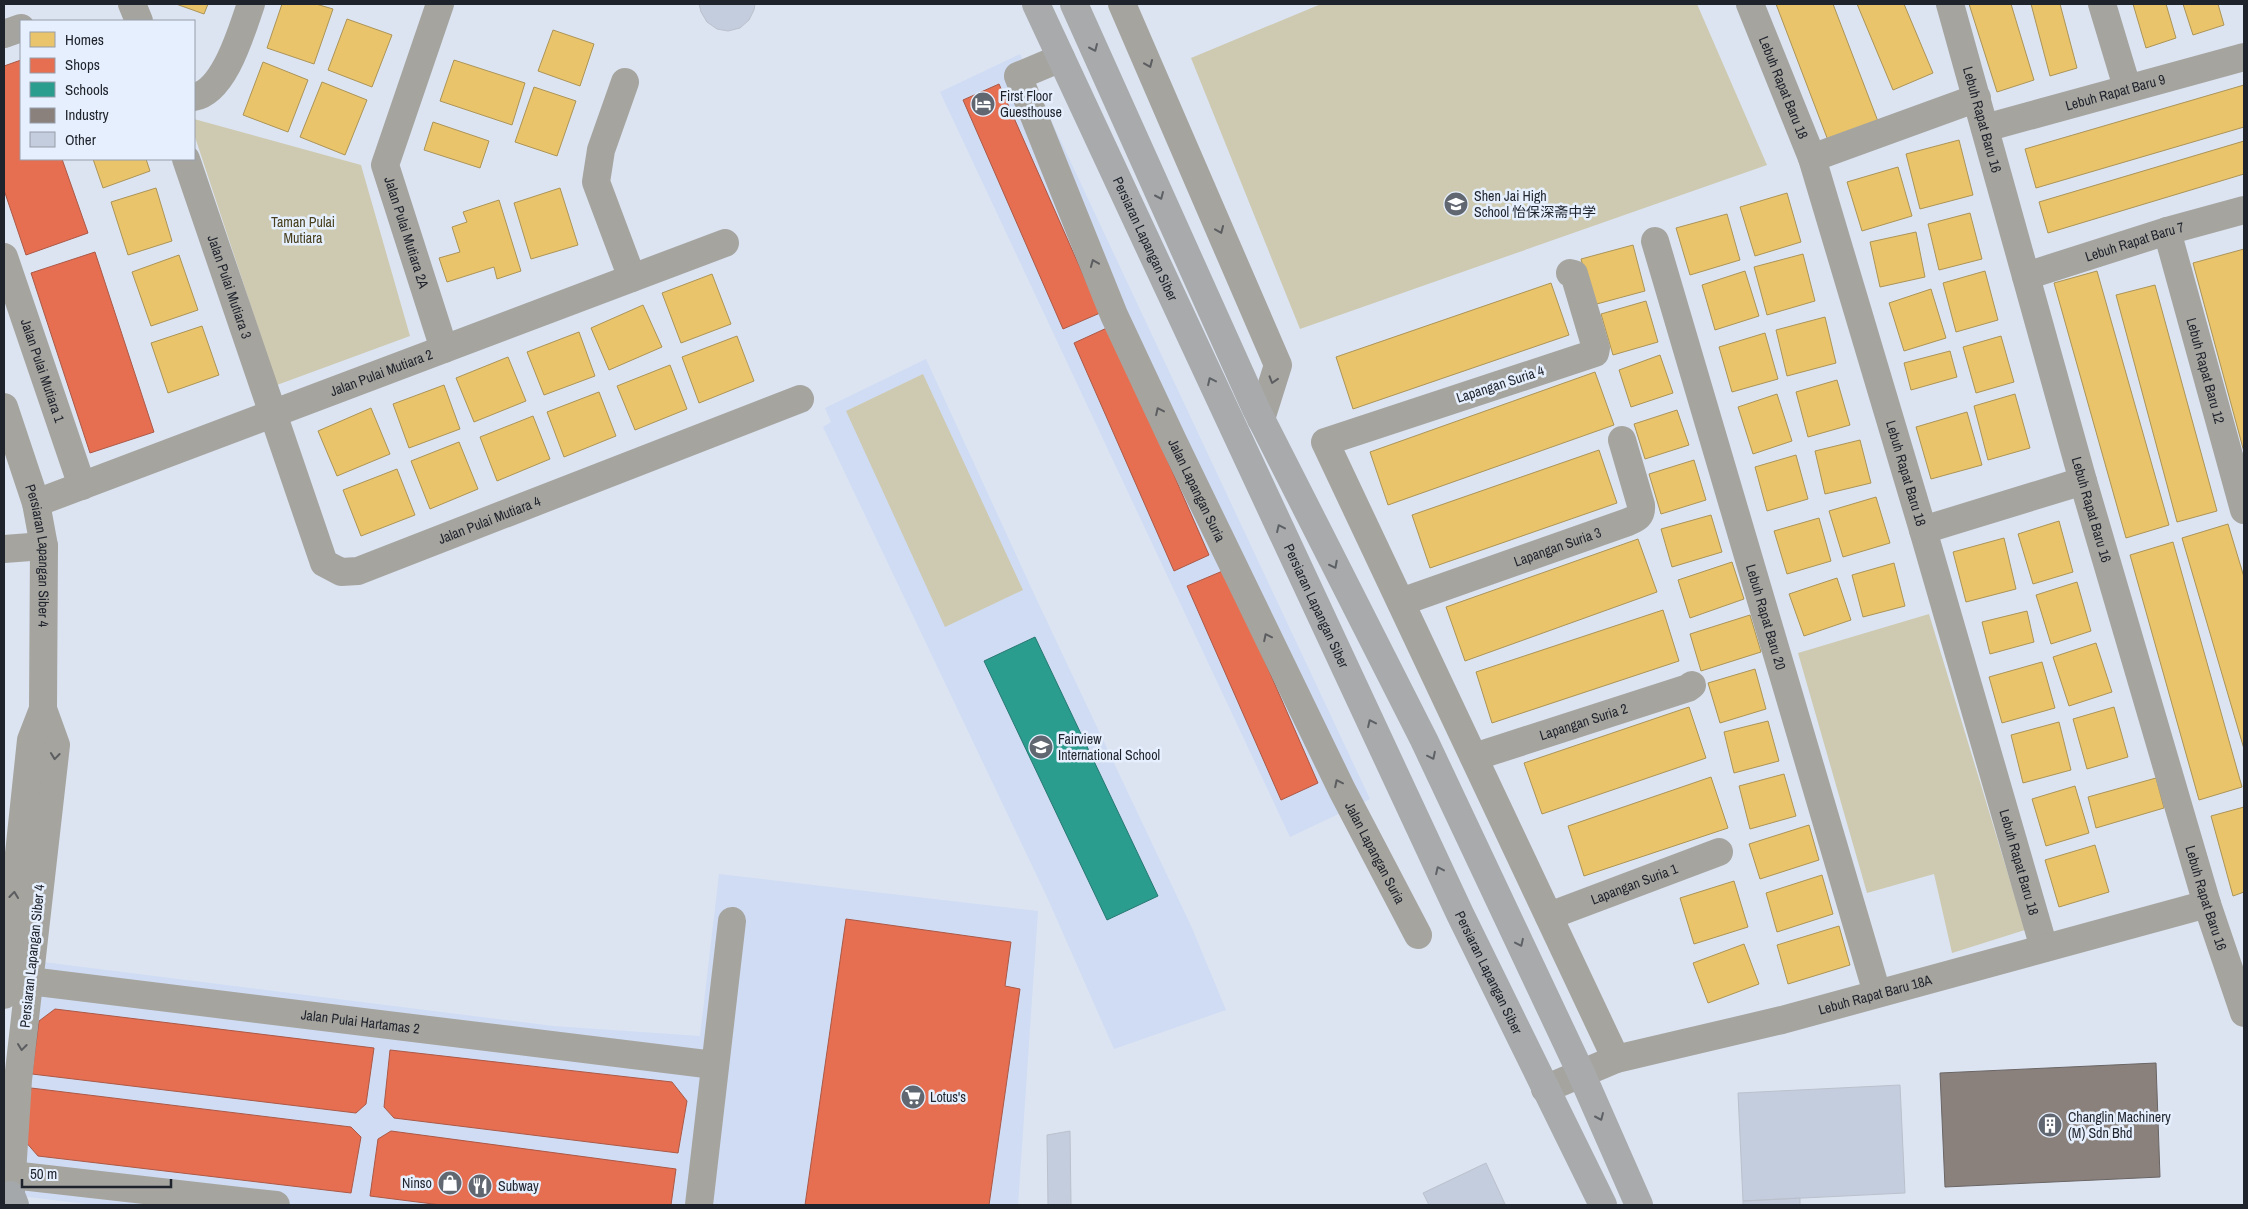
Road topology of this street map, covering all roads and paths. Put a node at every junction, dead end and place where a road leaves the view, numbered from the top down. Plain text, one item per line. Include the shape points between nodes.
1 (132, 4) edge
2 (251, 4) edge
3 (440, 4) edge
4 (1036, 4) edge
5 (1074, 4) edge
6 (1122, 4) edge
7 (1750, 4) edge
8 (1950, 4) edge
9 (2102, 4) edge
10 (138, 20) edge
11 (20, 28) edge
12 (4, 34) edge
13 (2244, 57) edge
14 (1060, 58) junction
15 (625, 82) dead end
16 (2127, 87) junction
17 (195, 96) edge
18 (1977, 98) junction
19 (1985, 128) junction
20 (1812, 158) junction
21 (186, 160) edge
22 (2244, 210) edge
23 (2167, 231) junction
24 (1655, 241) dead end
25 (725, 243) dead end
26 (5, 265) edge
27 (1570, 273) dead end
28 (2026, 276) junction
29 (632, 278) junction
30 (444, 349) junction
31 (800, 399) dead end
32 (4, 407) edge
33 (272, 414) junction
34 (1261, 419) junction
35 (1622, 440) dead end
36 (1280, 459) junction
37 (1255, 475) junction
38 (2083, 481) junction
39 (82, 486) junction
40 (36, 503) junction
41 (2244, 510) edge
42 (1923, 530) junction
43 (44, 546) junction
44 (4, 548) edge
45 (1400, 602) junction
46 (1692, 685) dead end
47 (1474, 757) junction
48 (1719, 852) dead end
49 (2207, 904) junction
50 (1548, 916) junction
51 (732, 921) dead end
52 (1418, 935) dead end
53 (2044, 948) junction
54 (13, 985) edge
55 (1877, 993) junction
56 (2244, 1013) edge
57 (1616, 1059) junction
58 (714, 1065) junction
59 (1581, 1072) junction
60 (1545, 1089) junction
61 (12, 1195) edge
62 (276, 1205) edge
63 (699, 1205) edge
64 (1604, 1205) edge
65 (1639, 1205) edge

1 - 10 street
2 - 17 street via 231,58 211,88
3 - 30 street, Jalan Pulai Mutiara 2A via 385,165
4 - 14 main road, Persiaran Lapangan Siber
5 -> 34 main road
6 -> 34 street via 1278,365
7 - 20 street, Lebuh Rapat Baru 18
8 - 18 street, Lebuh Rapat Baru 16
9 - 16 street
11 - 12 street
13 - 16 street, Lebuh Rapat Baru 9
37 -> 14 main road, Persiaran Lapangan Siber
52 -> 14 street, Jalan Lapangan Suria via 1342,790 1230,562 1111,305 1018,76
15 - 29 street via 600,150 596,182
16 - 19 street, Lebuh Rapat Baru 9
18 - 19 street, Lebuh Rapat Baru 16
18 - 20 street
19 - 28 street, Lebuh Rapat Baru 16
20 - 42 street, Lebuh Rapat Baru 18
21 - 33 street, Jalan Pulai Mutiara 3
22 - 23 street, Lebuh Rapat Baru 7
23 - 28 street, Lebuh Rapat Baru 7
23 - 41 street, Lebuh Rapat Baru 12
24 - 55 street, Lebuh Rapat Baru 20
25 - 29 street, Jalan Pulai Mutiara 2
26 - 39 street, Jalan Pulai Mutiara 1
27 - 45 street, Lapangan Suria 4 via 1574,274 1595,353 1325,442
28 - 38 street, Lebuh Rapat Baru 16
29 - 30 street, Jalan Pulai Mutiara 2
30 - 33 street, Jalan Pulai Mutiara 2
31 - 33 street, Jalan Pulai Mutiara 4 via 358,571 341,572 324,563
32 - 40 street, Persiaran Lapangan Siber 4
33 - 39 street, Jalan Pulai Mutiara 2
34 - 36 main road
35 - 45 street, Lapangan Suria 3 via 1641,505 1639,517
36 - 37 main road
36 -> 59 main road via 1424,740
60 -> 37 main road, Persiaran Lapangan Siber
38 - 42 street
38 - 49 street, Lebuh Rapat Baru 16
39 - 40 street, Jalan Pulai Mutiara 2
40 - 43 street, Persiaran Lapangan Siber 4
42 - 53 street, Lebuh Rapat Baru 18
43 - 44 street
43 - 54 street, Persiaran Lapangan Siber 4 via 43,709 56,745
45 - 47 street
46 - 47 street, Lapangan Suria 2
47 - 50 street
48 - 50 street, Lapangan Suria 1
49 - 53 street, Lebuh Rapat Baru 18A
49 - 56 street, Lebuh Rapat Baru 16
50 - 57 street
51 - 58 street
53 - 55 street, Lebuh Rapat Baru 18A
54 - 58 street, Jalan Pulai Hartamas 2
54 -> 61 street, Persiaran Lapangan Siber 4 via 18,1080
55 - 57 street, Lebuh Rapat Baru 18A via 1782,1020
57 - 59 street, Lebuh Rapat Baru 18A
58 - 63 street
59 - 60 street, Lebuh Rapat Baru 18A
59 -> 65 main road
60 - 64 main road, Persiaran Lapangan Siber
61 - 62 street

